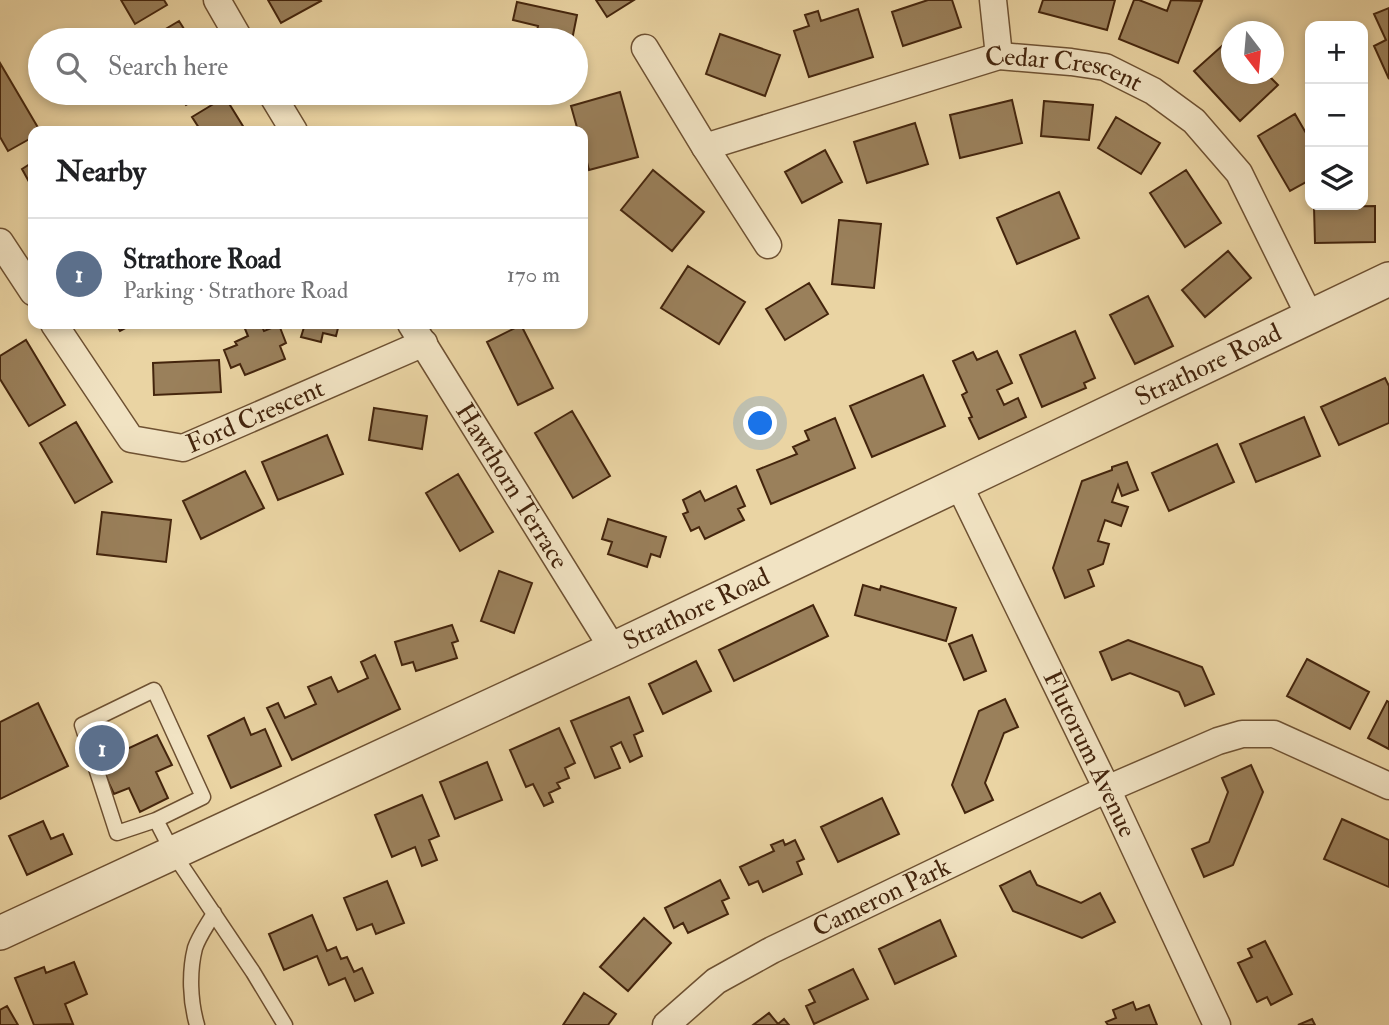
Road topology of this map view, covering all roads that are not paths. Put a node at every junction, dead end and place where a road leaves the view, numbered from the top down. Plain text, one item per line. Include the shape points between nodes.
1 (217, 0) edge
2 (993, 0) edge
3 (233, 28) edge
4 (645, 48) dead end
5 (999, 56) junction
6 (278, 105) edge
7 (290, 126) edge
8 (705, 146) junction
9 (0, 242) edge
10 (768, 245) dead end
11 (1389, 279) edge
12 (28, 284) edge
13 (1310, 317) junction
14 (57, 329) edge
15 (418, 334) edge
16 (959, 485) junction
17 (613, 649) junction
18 (1389, 786) edge
19 (1107, 789) junction
20 (156, 820) junction
21 (173, 853) junction
22 (214, 913) junction
23 (0, 933) edge
24 (197, 1025) edge
25 (285, 1025) edge
26 (666, 1025) edge
27 (1217, 1025) edge

1 - 3 street
2 - 5 street
4 - 8 street
5 - 8 street, Cedar Crescent
5 - 13 street, Cedar Crescent via 1105,67 1153,91 1194,121 1239,173
6 - 7 street
8 - 10 street
9 - 12 street
11 - 13 street, Strathore Road
13 - 16 street, Strathore Road
14 - 15 street, Ford Crescent via 131,439 183,447
15 - 17 street, Hawthorn Terrace
16 - 17 street, Strathore Road
16 - 19 street, Flutorum Avenue
17 - 21 street, Strathore Road
18 - 19 street, Cameron Park via 1274,734 1242,734
19 - 26 street, Cameron Park via 772,950 716,981
19 - 27 street, Flutorum Avenue
20 - 20 lane via 203,797 154,690 82,724 117,833
20 - 21 lane
21 - 22 lane
21 - 23 street, Strathore Road
22 - 24 lane via 196,946 192,970
22 - 25 lane

